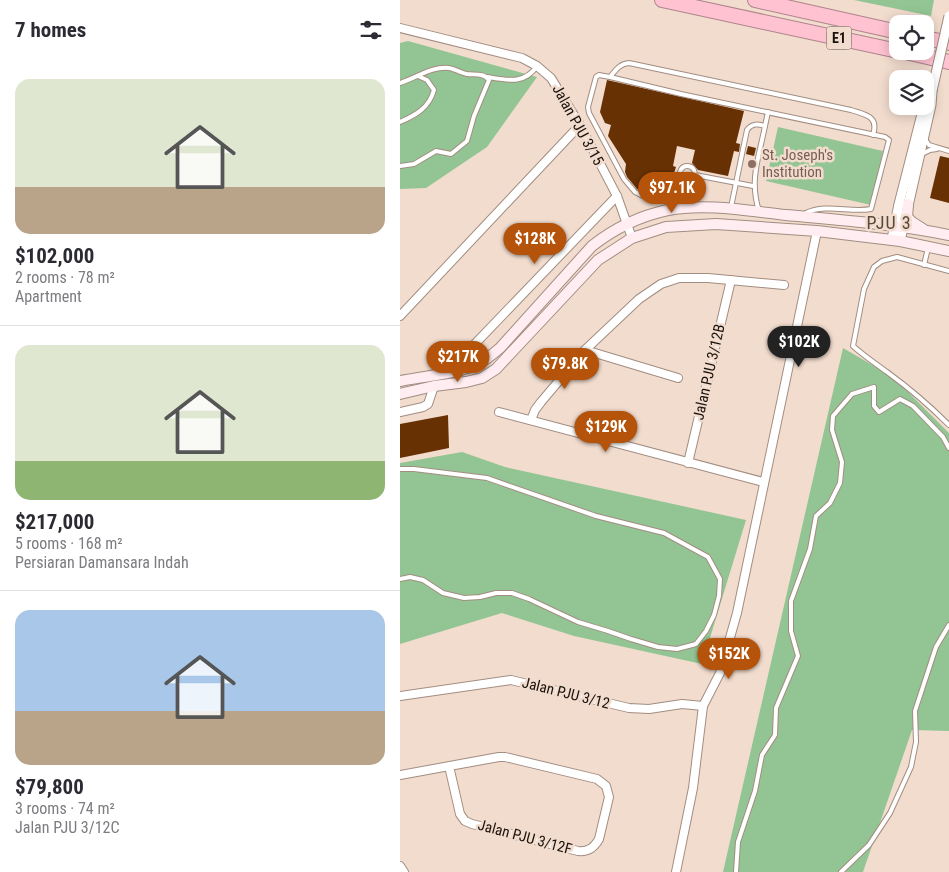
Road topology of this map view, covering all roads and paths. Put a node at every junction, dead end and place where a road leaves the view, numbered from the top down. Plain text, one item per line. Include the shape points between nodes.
1 (662, 0) edge
2 (755, 0) edge
3 (949, 16) edge
4 (400, 28) edge
5 (889, 30) edge
6 (934, 40) edge
7 (949, 44) edge
8 (889, 49) edge
9 (934, 59) edge
10 (949, 62) edge
11 (537, 66) junction
12 (418, 76) junction
13 (487, 77) junction
14 (610, 77) junction
15 (934, 82) edge
16 (400, 83) edge
17 (768, 112) junction
18 (923, 115) edge
19 (925, 115) edge
20 (400, 122) edge
21 (580, 125) junction
22 (765, 126) junction
23 (873, 135) junction
24 (920, 135) junction
25 (940, 149) junction
26 (949, 151) edge
27 (919, 155) junction
28 (400, 166) edge
29 (696, 175) junction
30 (680, 178) junction
31 (735, 184) junction
32 (753, 186) junction
33 (616, 196) junction
34 (908, 204) junction
35 (730, 210) junction
36 (759, 212) junction
37 (800, 216) junction
38 (627, 223) junction
39 (898, 227) junction
40 (926, 230) junction
41 (817, 231) junction
42 (949, 235) edge
43 (632, 238) junction
44 (896, 240) junction
45 (929, 247) junction
46 (949, 251) edge
47 (924, 265) junction
48 (949, 271) edge
49 (730, 280) junction
50 (784, 285) dead end
51 (400, 316) edge
52 (470, 349) dead end
53 (585, 350) junction
54 (678, 378) dead end
55 (400, 381) edge
56 (434, 386) junction
57 (400, 394) edge
58 (400, 412) edge
59 (499, 412) dead end
60 (531, 420) junction
61 (949, 425) edge
62 (949, 448) edge
63 (688, 463) junction
64 (400, 470) edge
65 (763, 482) junction
66 (400, 579) edge
67 (949, 624) edge
68 (400, 696) edge
69 (703, 706) junction
70 (449, 766) junction
71 (400, 775) edge
72 (400, 866) edge
73 (404, 872) edge
74 (676, 872) edge
75 (736, 872) edge
76 (841, 872) edge

1 - 8 highway, E1
2 - 5 highway, E1
3 - 15 street, bridge
4 - 11 street, Jalan PJU 3/15 via 522,58
6 - 7 highway
9 - 10 highway, E1
11 - 13 lane via 527,78 510,81
11 - 21 street, Jalan PJU 3/15 via 551,78
12 - 13 lane via 452,68
12 - 16 lane
12 - 20 lane via 431,84 434,90 432,97 420,112
13 - 28 lane via 485,93 467,141 450,154 436,151 414,164
14 - 17 lane
14 - 23 lane via 617,68 629,63 851,110 874,121
14 - 30 lane via 596,77 589,113 629,186 643,196 659,197 673,188
17 - 22 lane
17 - 23 lane
18 - 24 street
19 - 24 street
21 - 33 street, Jalan PJU 3/15
21 - 51 street
22 - 31 lane via 752,125 747,130
22 - 32 lane
23 - 37 lane via 889,140 871,209 817,209
24 - 25 lane via 929,145
24 - 27 street
24 - 39 street
25 - 26 lane
25 - 27 lane
27 - 34 street
29 - 30 lane via 689,182
29 - 30 lane via 691,167 686,166
29 - 31 lane
31 - 32 lane
31 - 35 lane
32 - 36 lane
33 - 38 street, Jalan PJU 3/15
33 - 52 street
34 - 39 street
34 - 40 main road via 908,216 912,222
35 - 36 main road
35 - 38 main road via 666,210
36 - 37 main road
37 - 39 main road
38 - 43 street, Jalan PJU 3/15
38 - 55 main road via 592,246 489,358 460,370
39 - 40 main road
39 - 44 street
40 - 42 main road
41 - 43 main road via 716,224 666,227
41 - 44 main road
41 - 65 street
43 - 56 main road via 598,260 496,368 482,378
44 - 45 main road
45 - 46 main road
45 - 47 lane
47 - 48 lane
47 - 61 lane via 897,257 882,261 874,268 864,288 853,346 927,403
49 - 50 street
49 - 53 street via 679,278 661,284
49 - 63 street, Jalan PJU 3/12B
53 - 54 street
53 - 60 street via 541,402
56 - 57 main road
56 - 58 street via 428,404
59 - 60 street
60 - 63 street
62 - 75 lane via 943,437 907,402 900,399 879,412 874,406 874,387 852,394 833,416 832,430 842,462 840,483 830,503 816,516 810,549 791,601 791,630 798,656 776,708 775,735 762,755 755,791 738,842
63 - 65 street
64 - 66 lane via 487,478 596,516 664,533 708,557 720,579 714,615 706,631 696,644 677,650 578,622 512,593 464,598 443,594 423,580
65 - 69 street via 751,549 725,655 716,683
67 - 76 lane via 936,647 915,711 916,742 911,767 890,813 869,845
68 - 69 street, Jalan PJU 3/12 via 511,680 629,708 649,709 682,704
69 - 74 street via 694,788
70 - 70 street, Jalan PJU 3/12F via 505,757 597,779 606,786 608,796 596,845 585,852 578,851 472,824 460,814
70 - 71 street, Jalan PJU 3/12F
72 - 73 street

